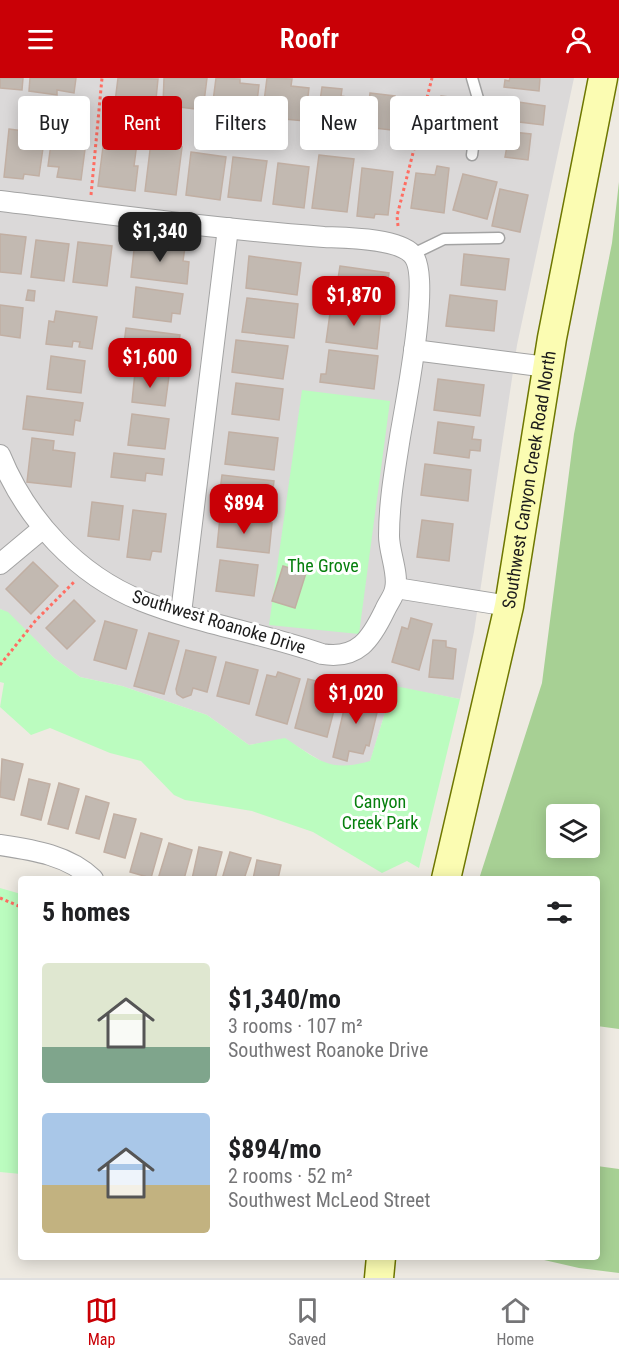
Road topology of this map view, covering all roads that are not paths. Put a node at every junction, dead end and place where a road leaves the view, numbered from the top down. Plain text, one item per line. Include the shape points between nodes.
1 (472, 78) edge
2 (603, 78) edge
3 (472, 155) dead end
4 (0, 201) edge
5 (228, 228) junction
6 (499, 238) dead end
7 (406, 250) junction
8 (414, 350) junction
9 (547, 367) junction
10 (0, 455) edge
11 (42, 530) junction
12 (0, 564) edge
13 (396, 588) junction
14 (509, 606) junction
15 (181, 613) junction
16 (0, 845) edge
17 (90, 876) edge
18 (447, 876) edge
19 (381, 1260) edge
20 (379, 1278) edge

1 - 3 lane via 478,102
2 - 9 main road, Southwest Canyon Creek Road North
4 - 5 street
5 - 7 street via 364,240
5 - 15 street
6 - 7 lane via 444,239
7 - 8 street via 420,272
8 - 9 street
8 - 13 street via 391,492 389,537
9 - 14 main road, Southwest Canyon Creek Road North
10 - 11 street, Southwest Roanoke Drive via 12,486
11 - 12 street
11 - 15 street, Southwest Roanoke Drive via 88,568 140,600
13 - 14 street
13 - 15 street, Southwest Roanoke Drive via 366,642 337,656
14 - 18 main road, Southwest Canyon Creek Road North
16 - 17 street via 48,854
19 - 20 main road

